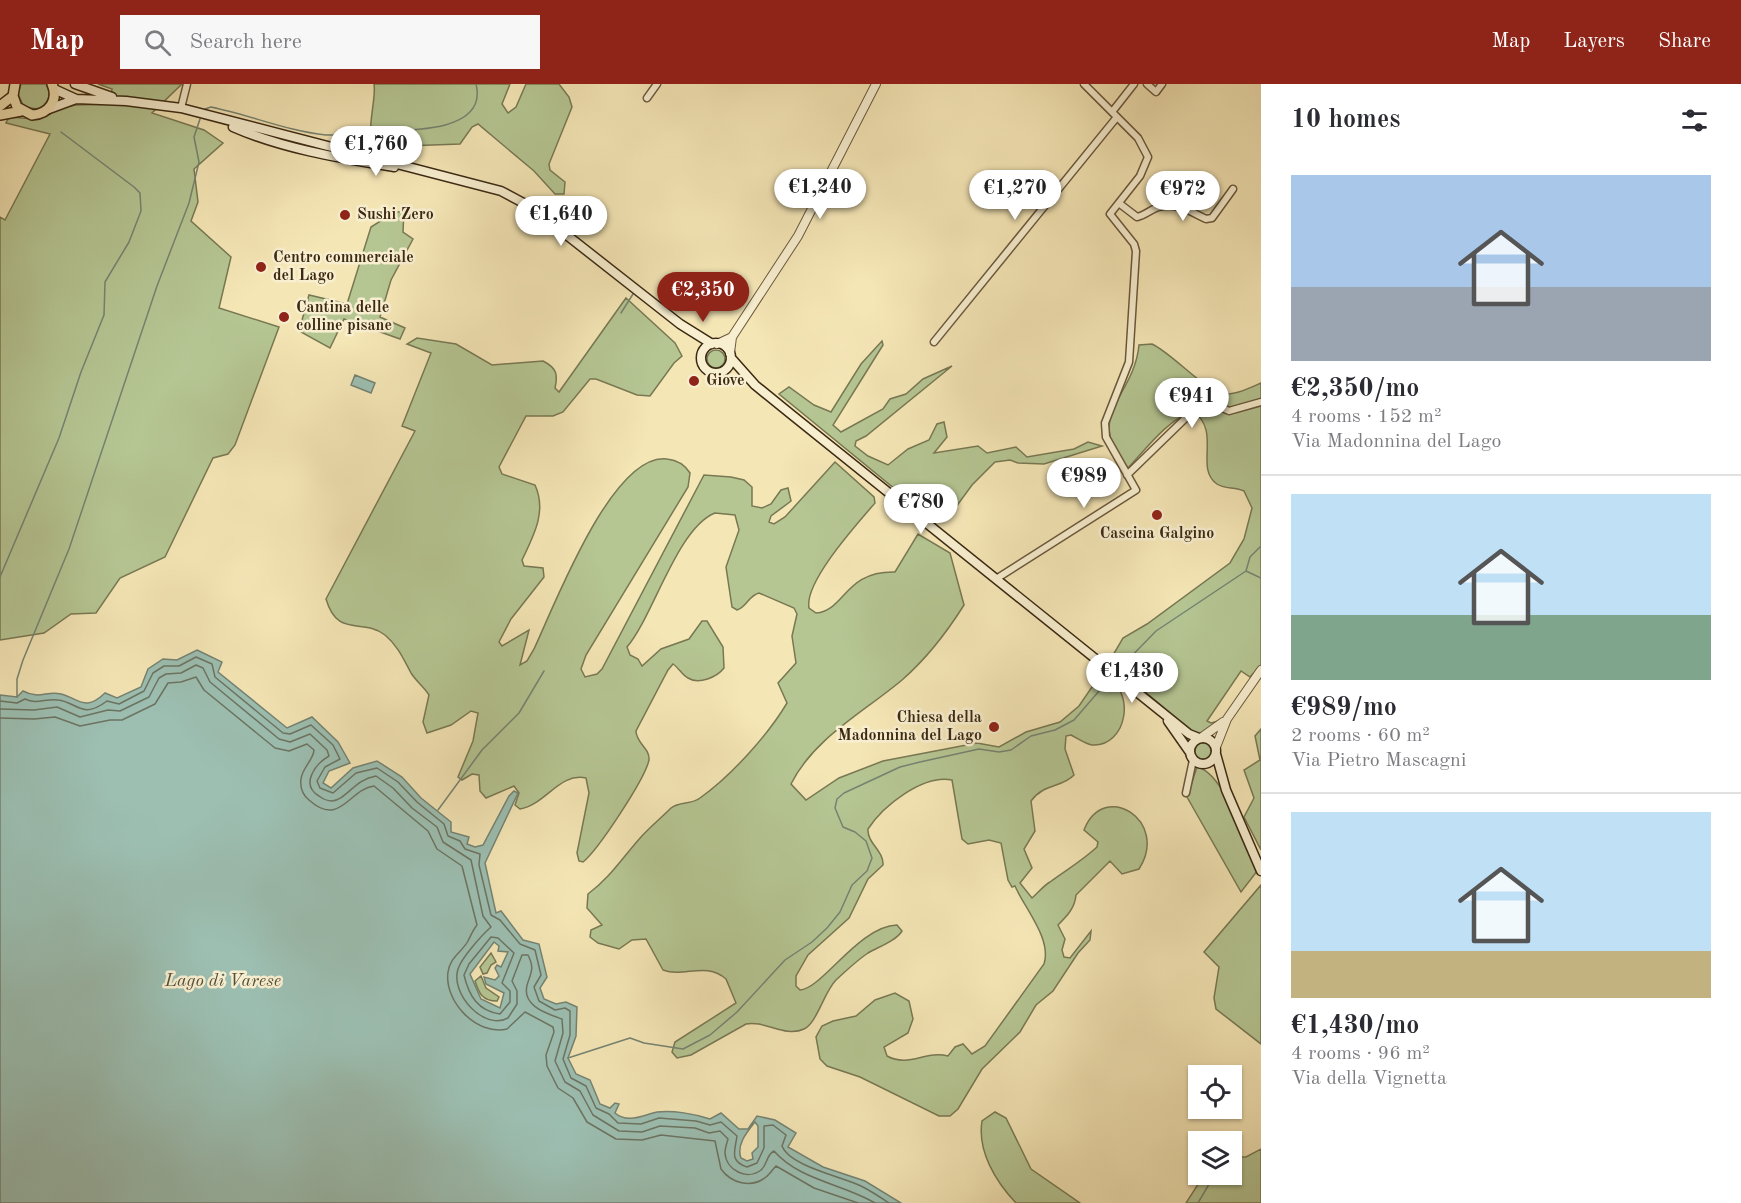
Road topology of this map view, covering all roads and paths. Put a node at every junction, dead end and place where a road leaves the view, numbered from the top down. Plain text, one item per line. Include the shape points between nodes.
1 (75, 84) edge
2 (187, 84) edge
3 (657, 84) edge
4 (876, 84) edge
5 (1084, 84) edge
6 (1134, 84) edge
7 (1147, 84) edge
8 (1162, 84) edge
9 (53, 86) edge
10 (12, 89) edge
11 (647, 98) dead end
12 (76, 99) junction
13 (126, 101) junction
14 (0, 106) edge
15 (181, 108) junction
16 (49, 109) junction
17 (21, 111) junction
18 (0, 115) edge
19 (1114, 115) junction
20 (214, 118) junction
21 (277, 134) junction
22 (318, 152) junction
23 (357, 153) junction
24 (439, 173) junction
25 (1233, 189) dead end
26 (1120, 204) junction
27 (680, 324) junction
28 (732, 337) junction
29 (934, 342) dead end
30 (715, 344) junction
31 (702, 355) junction
32 (730, 355) junction
33 (723, 371) junction
34 (755, 385) junction
35 (1261, 402) edge
36 (1127, 475) junction
37 (996, 579) junction
38 (1261, 669) edge
39 (1156, 707) junction
40 (1227, 719) junction
41 (1201, 738) junction
42 (1189, 751) junction
43 (1216, 751) junction
44 (1193, 760) junction
45 (1203, 764) junction
46 (1226, 790) junction
47 (1186, 793) dead end
48 (1261, 871) edge

1 - 13 main road
2 - 15 street
3 - 11 street
4 - 28 street via 798,236
5 - 19 street
6 - 19 street
7 - 8 street via 1156,92
9 - 12 main road
9 - 16 main road
10 - 14 main road
10 - 17 main road
12 - 13 main road
12 - 16 main road
13 - 15 main road
15 - 20 main road
16 - 17 main road via 38,114
17 - 18 main road
19 - 26 street via 1138,138 1148,157
19 - 29 street
20 - 21 main road
20 - 22 main road via 258,138
21 - 22 main road via 312,146
21 - 23 main road
22 - 23 main road via 323,149
22 - 24 main road
23 - 24 main road
24 - 27 main road via 501,191 531,207
25 - 26 street via 1210,219 1178,206 1157,207 1146,216 1137,217
26 - 36 street via 1110,214 1136,251 1129,362 1105,423 1106,437
27 - 30 main road
27 - 31 main road via 698,343
28 - 30 street
28 - 32 street
30 - 31 main road
30 - 32 main road
31 - 33 main road via 709,371
32 - 33 main road
32 - 34 main road
33 - 34 main road
34 - 37 main road
35 - 36 street via 1228,411 1218,406 1196,408
36 - 37 street via 1136,490
37 - 39 main road
38 - 40 street
39 - 41 main road via 1189,734
39 - 42 main road
40 - 41 street
40 - 43 street
41 - 42 main road via 1191,744
41 - 43 main road via 1209,739
42 - 44 main road
43 - 45 main road via 1209,763
43 - 46 main road
44 - 45 main road
44 - 47 street
45 - 46 main road
46 - 48 main road

